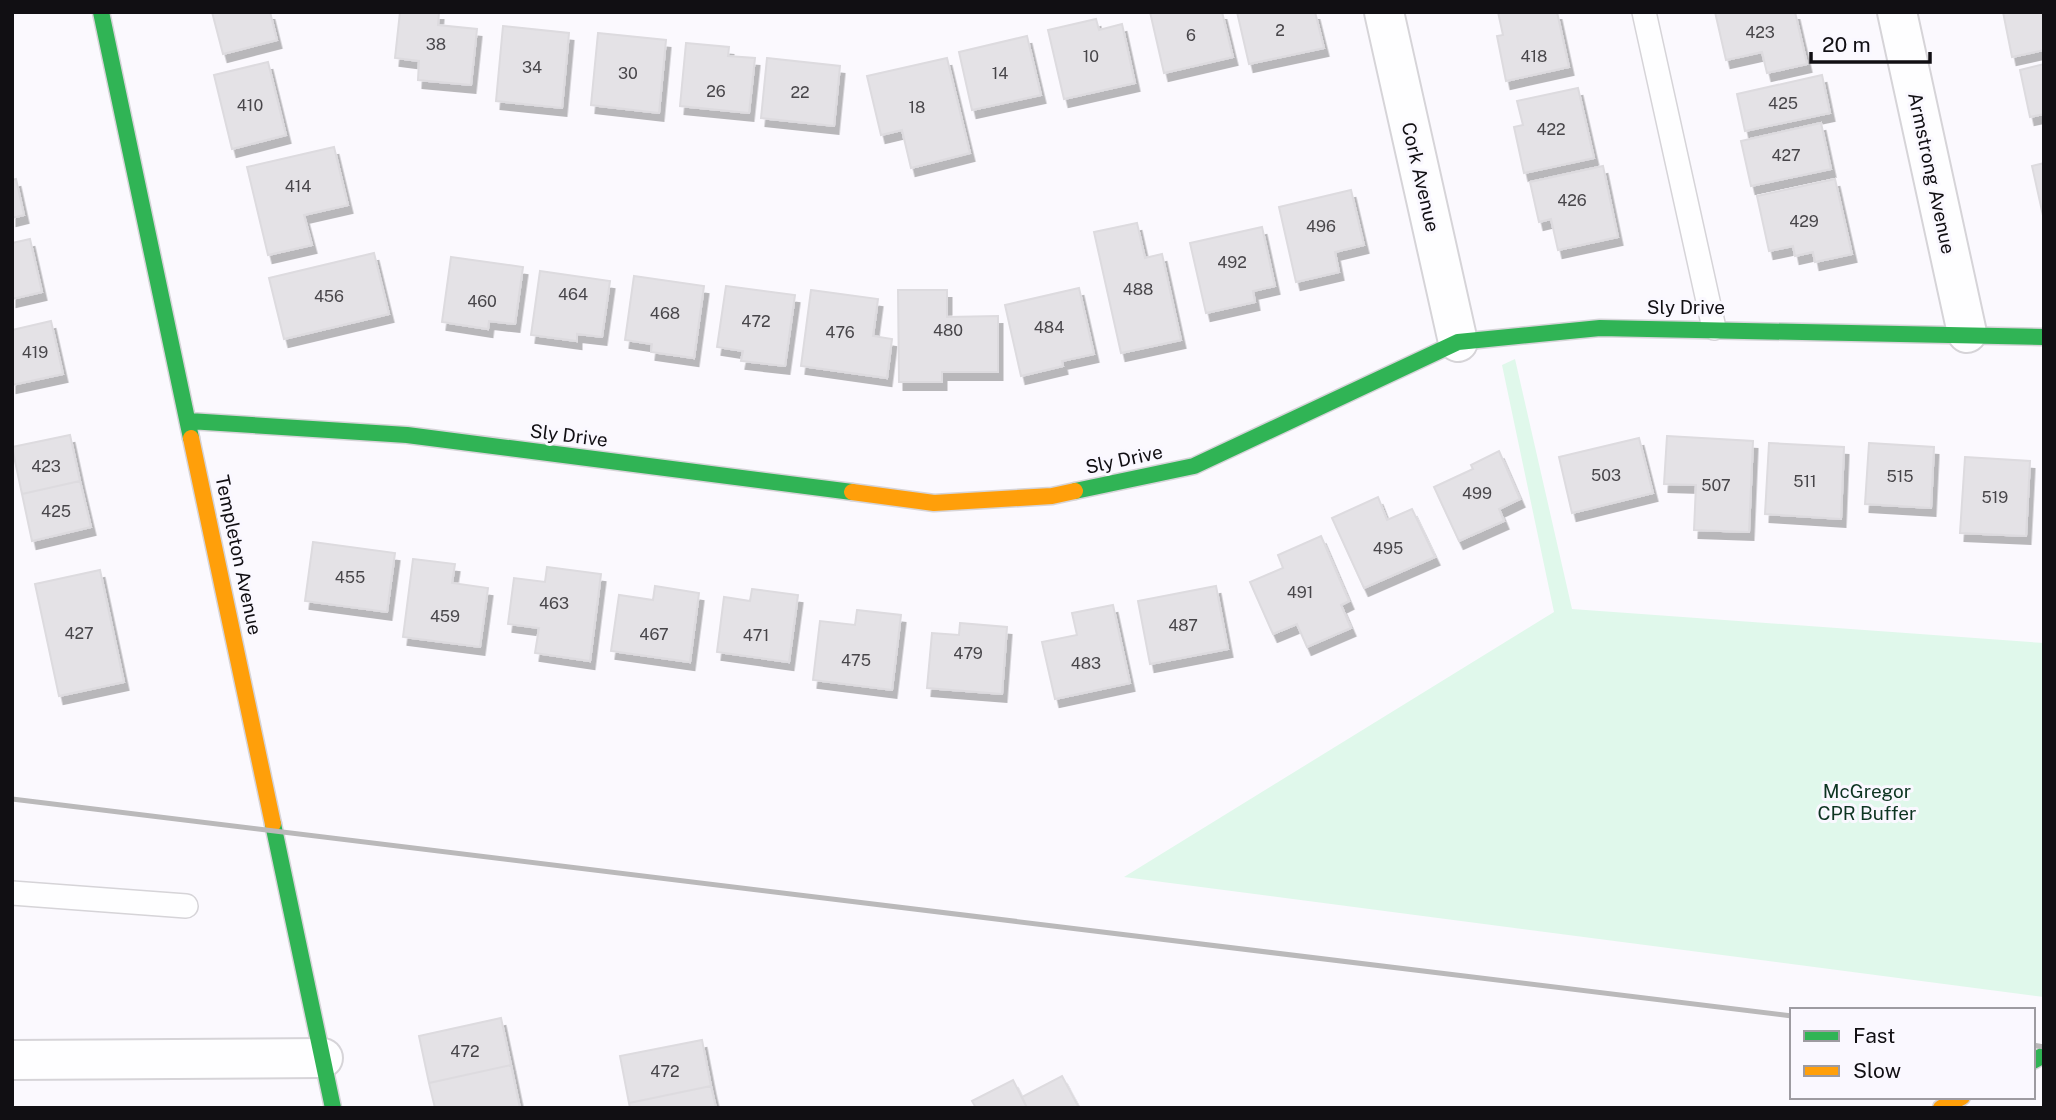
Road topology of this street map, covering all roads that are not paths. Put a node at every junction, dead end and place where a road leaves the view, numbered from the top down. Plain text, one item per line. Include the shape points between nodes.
1 (101, 12) edge
2 (1384, 12) edge
3 (1644, 12) edge
4 (1898, 12) edge
5 (1714, 327) junction
6 (1968, 333) junction
7 (2044, 337) edge
8 (1458, 342) junction
9 (189, 421) junction
10 (12, 893) edge
11 (186, 906) dead end
12 (323, 1058) junction
13 (12, 1060) edge
14 (1958, 1099) edge
15 (334, 1108) edge
16 (1941, 1108) edge

1 - 9 street, Templeton Avenue
2 - 8 street, Cork Avenue
3 - 5 lane
4 - 6 street, Armstrong Avenue
5 - 6 street, Sly Drive
5 - 8 street, Sly Drive via 1600,328
6 - 7 street, Sly Drive
8 - 9 street, Sly Drive via 1194,466 1052,496 934,503 407,435
9 - 12 street, Templeton Avenue
10 - 11 lane
12 - 13 street
12 - 15 street, Templeton Avenue
14 - 16 street

